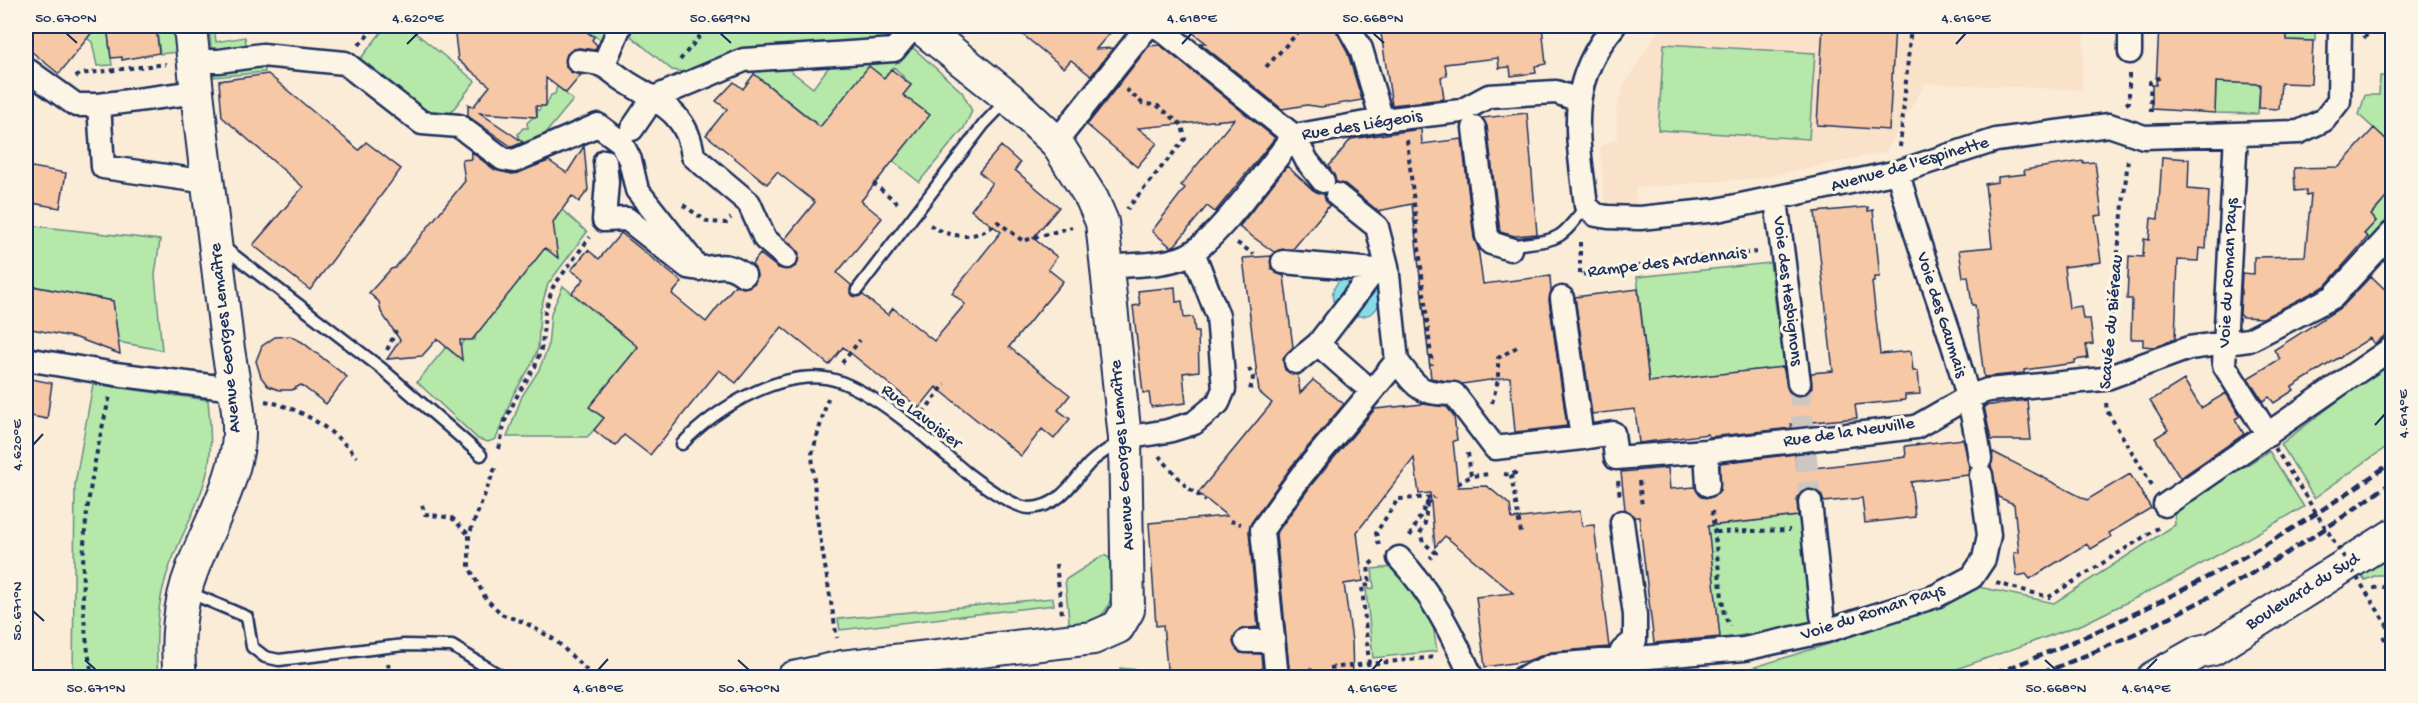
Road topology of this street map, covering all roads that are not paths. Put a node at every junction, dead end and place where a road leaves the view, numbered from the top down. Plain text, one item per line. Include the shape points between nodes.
1 (190, 26) edge
2 (620, 26) edge
3 (914, 26) edge
4 (919, 26) edge
5 (1148, 26) edge
6 (1157, 26) edge
7 (1348, 26) edge
8 (1614, 26) edge
9 (2130, 26) edge
10 (2340, 26) edge
11 (2130, 52) dead end
12 (194, 61) junction
13 (578, 61) dead end
14 (604, 64) junction
15 (26, 69) edge
16 (197, 92) junction
17 (1009, 98) junction
18 (1578, 100) junction
19 (650, 104) junction
20 (99, 105) junction
21 (1382, 120) junction
22 (1474, 128) dead end
23 (2236, 134) junction
24 (1294, 136) junction
25 (1056, 142) junction
26 (613, 155) junction
27 (1898, 172) junction
28 (208, 182) junction
29 (1776, 200) junction
30 (1591, 210) junction
31 (2392, 233) edge
32 (216, 242) junction
33 (1193, 252) junction
34 (1509, 253) joint
35 (786, 257) dead end
36 (1283, 262) dead end
37 (1108, 267) junction
38 (1381, 268) junction
39 (699, 270) junction
40 (744, 275) dead end
41 (857, 290) dead end
42 (1562, 298) dead end
43 (2225, 342) junction
44 (1318, 344) junction
45 (2392, 348) edge
46 (26, 359) edge
47 (1397, 361) junction
48 (1296, 362) dead end
49 (1799, 383) tunnel mouth
50 (1369, 384) junction
51 (235, 394) junction
52 (1968, 397) junction
53 (1374, 409) dead end
54 (1125, 438) junction
55 (1582, 438) junction
56 (2272, 441) junction
57 (682, 444) dead end
58 (1706, 451) junction
59 (482, 455) dead end
60 (1708, 485) dead end
61 (1810, 502) tunnel mouth
62 (2165, 505) road end
63 (1622, 522) road end
64 (2392, 536) edge
65 (1390, 556) road end
66 (1972, 577) joint
67 (185, 591) junction
68 (1826, 631) junction
69 (1246, 640) dead end
70 (1273, 641) junction
71 (2213, 649) junction
72 (1617, 663) edge
73 (180, 678) edge
74 (504, 678) edge
75 (793, 678) edge
76 (1277, 678) edge
77 (1473, 678) edge
78 (1523, 678) edge
79 (2153, 678) edge
80 (2192, 678) edge

1 - 12 street, Avenue Georges Lemaître
2 - 14 street
3 - 19 street via 894,50 744,60 677,77
4 - 17 street, Avenue Georges Lemaître
5 - 25 street
6 - 24 street
7 - 21 street via 1361,49
8 - 18 street via 1583,81
9 - 11 street
10 - 23 street, Avenue de l'Espinette via 2339,102 2324,120 2299,132
12 - 16 street, Avenue Georges Lemaître
12 - 26 street via 262,55 345,63 422,123 459,126 503,159 514,161 598,125
13 - 14 street
14 - 19 street
15 - 20 street via 76,105
16 - 20 street
16 - 28 street, Avenue Georges Lemaître
17 - 25 street, Avenue Georges Lemaître
17 - 41 lane via 984,124
18 - 21 street, Rue des Liégeois via 1556,92 1489,96 1461,111
18 - 30 street via 1578,138
19 - 26 street
19 - 35 street via 682,122 693,156 749,203 765,238
20 - 28 street via 102,167
21 - 24 street, Rue des Liégeois
22 - 34 street via 1487,236 1491,243
23 - 27 street, Avenue de l'Espinette via 2144,137 2109,125 1996,140
23 - 43 street, Voie du Roman Pays
24 - 33 street, Rue des Liégeois via 1217,230
24 - 38 street via 1307,161 1330,188 1377,227
25 - 37 street, Avenue Georges Lemaître via 1102,222
26 - 39 street via 630,160 637,190
26 - 39 street via 604,220 627,219 688,267
27 - 29 street, Avenue de l'Espinette
27 - 52 street, Voie des Gaumais
28 - 32 street, Avenue Georges Lemaître
29 - 30 street, Avenue de l'Espinette via 1640,218
29 - 49 street, Voie des Hesbignons
30 - 34 lane via 1559,237 1514,245
31 - 43 street, Rue de la Neuville via 2333,297 2249,340
32 - 51 street, Avenue Georges Lemaître
32 - 59 lane via 381,368
33 - 37 street, Rue des Liégeois via 1178,258
33 - 54 street via 1218,316 1224,389 1218,403 1194,423
36 - 38 street
37 - 54 street, Avenue Georges Lemaître
38 - 44 street
38 - 47 street via 1412,308
39 - 40 street via 724,265
42 - 55 street
43 - 52 street, Rue de la Neuville via 2174,353 2104,379 1988,390
43 - 56 street, Voie du Roman Pays via 2224,365
44 - 48 street
44 - 50 street
45 - 56 street
46 - 51 street
47 - 50 street
47 - 55 street via 1413,383 1427,393 1454,394 1470,430 1495,448
50 - 53 street
50 - 70 street via 1301,476 1269,530
51 - 67 street, Avenue Georges Lemaître via 238,445 218,513
52 - 58 street, Rue de la Neuville via 1917,427
52 - 66 street, Voie des Gaumais via 1989,535 1984,559
54 - 57 lane, Rue Lavoisier via 1092,462 1062,495 1048,504 1027,508 985,487 882,405 842,382 806,380 771,385 711,418
54 - 75 street, Avenue Georges Lemaître via 1130,597 1126,618 1118,627 1103,636 1082,640 842,667
55 - 58 street, Rue de la Neuville via 1613,433 1616,463 1648,455
56 - 62 street
58 - 60 street
61 - 68 street
63 - 72 street via 1635,639
64 - 71 street, Boulevard du Sud
65 - 77 street via 1421,582
66 - 68 street, Voie du Roman Pays via 1936,596
67 - 73 street, Avenue Georges Lemaître via 177,652
67 - 74 lane via 247,617 252,647 265,657 279,660 385,647 452,646
68 - 72 street, Voie du Roman Pays via 1744,649
69 - 70 street
70 - 76 street
71 - 79 street, Boulevard du Sud via 2199,652
71 - 80 street, Boulevard du Sud
72 - 78 street, Voie du Roman Pays via 1553,665

